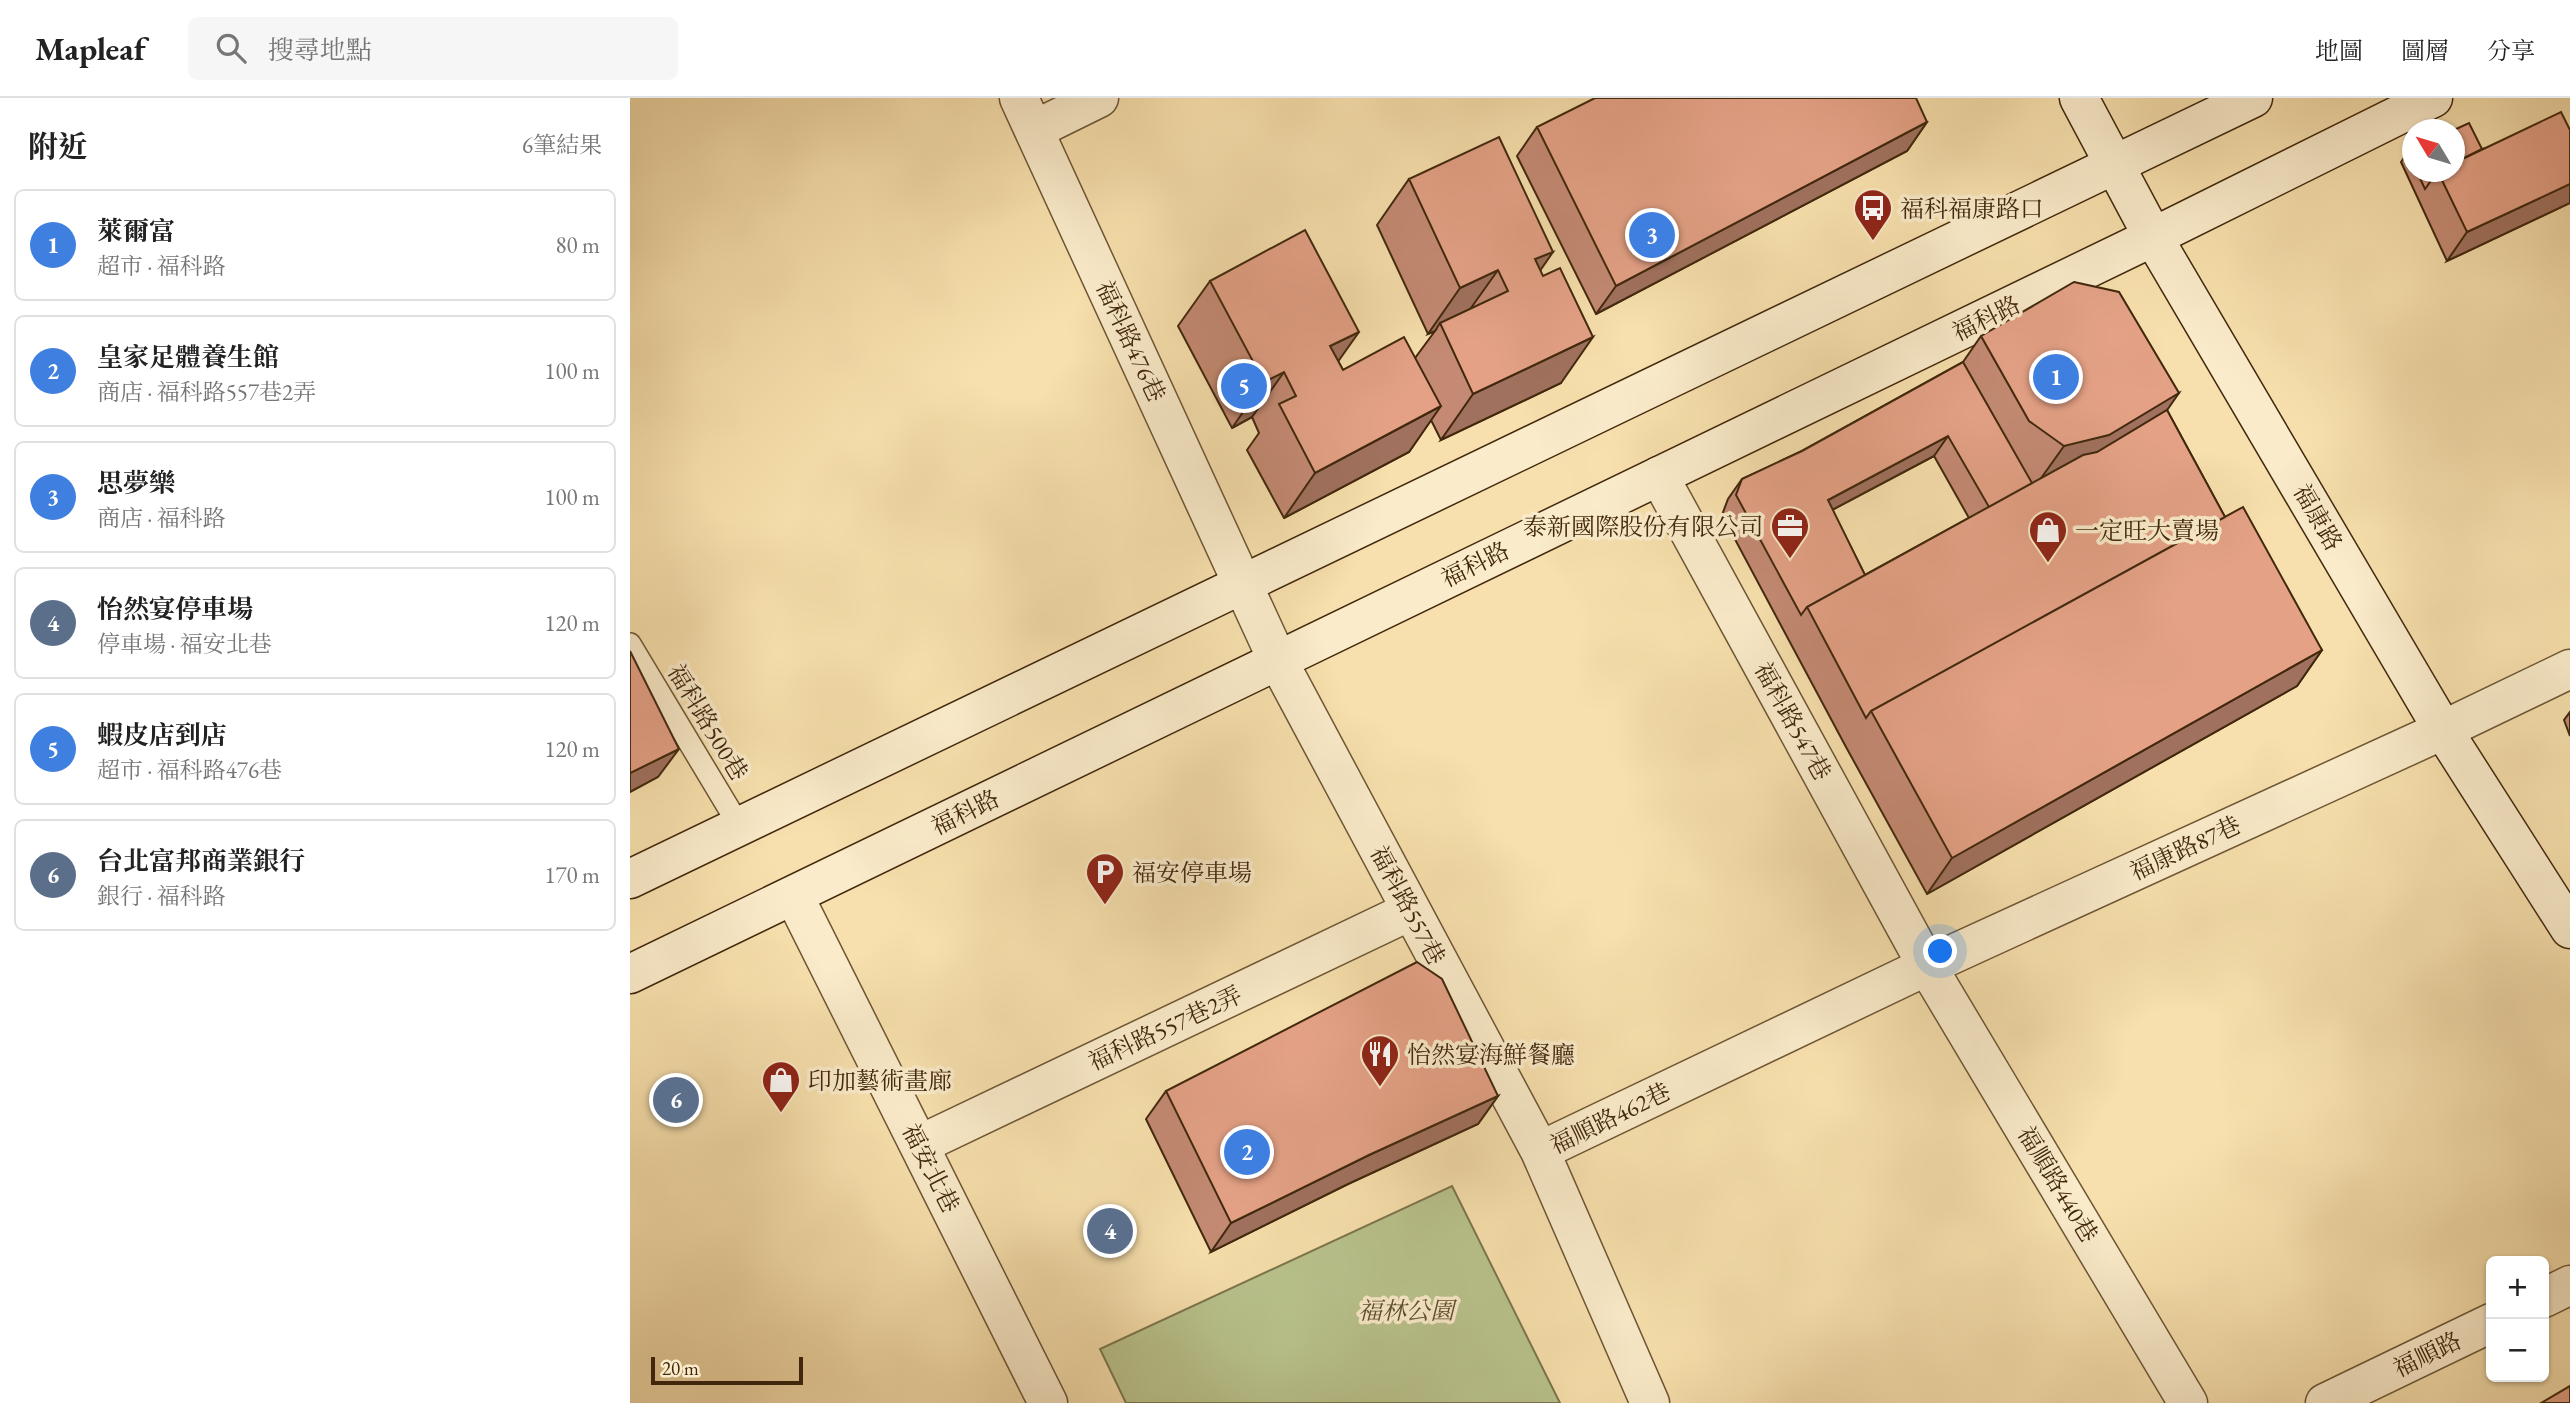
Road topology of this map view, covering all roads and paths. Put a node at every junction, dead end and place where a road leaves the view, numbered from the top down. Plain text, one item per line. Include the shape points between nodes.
1 (1099, 98) edge
2 (2079, 98) edge
3 (2253, 98) edge
4 (2434, 98) edge
5 (1027, 114) edge
6 (2114, 164) junction
7 (2153, 237) junction
8 (1660, 476) junction
9 (1243, 584) junction
10 (630, 644) edge
11 (1277, 659) junction
12 (2570, 669) edge
13 (2442, 730) junction
14 (740, 827) junction
15 (630, 879) edge
16 (794, 896) junction
17 (1410, 911) junction
18 (2570, 929) edge
19 (1927, 966) junction
20 (630, 974) edge
21 (919, 1145) junction
22 (1540, 1151) junction
23 (2570, 1285) edge
24 (2549, 1296) edge
25 (2486, 1325) edge
26 (1048, 1403) edge
27 (1650, 1403) edge
28 (2188, 1403) edge
29 (2325, 1403) edge

1 - 5 street
2 - 6 street, 福康路
3 - 6 street
4 - 7 street, 福科路
5 - 9 street, 福科路476巷
6 - 7 street, 福康路
6 - 9 street
7 - 8 street, 福科路
7 - 13 street, 福康路
8 - 11 street, 福科路
8 - 19 street, 福科路547巷
9 - 11 street, 福科路476巷
9 - 14 street
10 - 14 lane, 福科路500巷
11 - 16 street, 福科路
11 - 17 street, 福科路557巷
12 - 13 street, 福康路87巷
13 - 18 street, 福康路
13 - 19 street, 福康路87巷
14 - 15 street
16 - 20 street, 福科路
16 - 21 street, 福安北巷
17 - 21 street, 福科路557巷2弄
17 - 22 street, 福科路557巷
19 - 22 street, 福順路462巷
19 - 28 street, 福順路440巷
21 - 26 street, 福安北巷
22 - 27 street, 福順路462巷
23 - 24 street
25 - 29 street, 福順路

